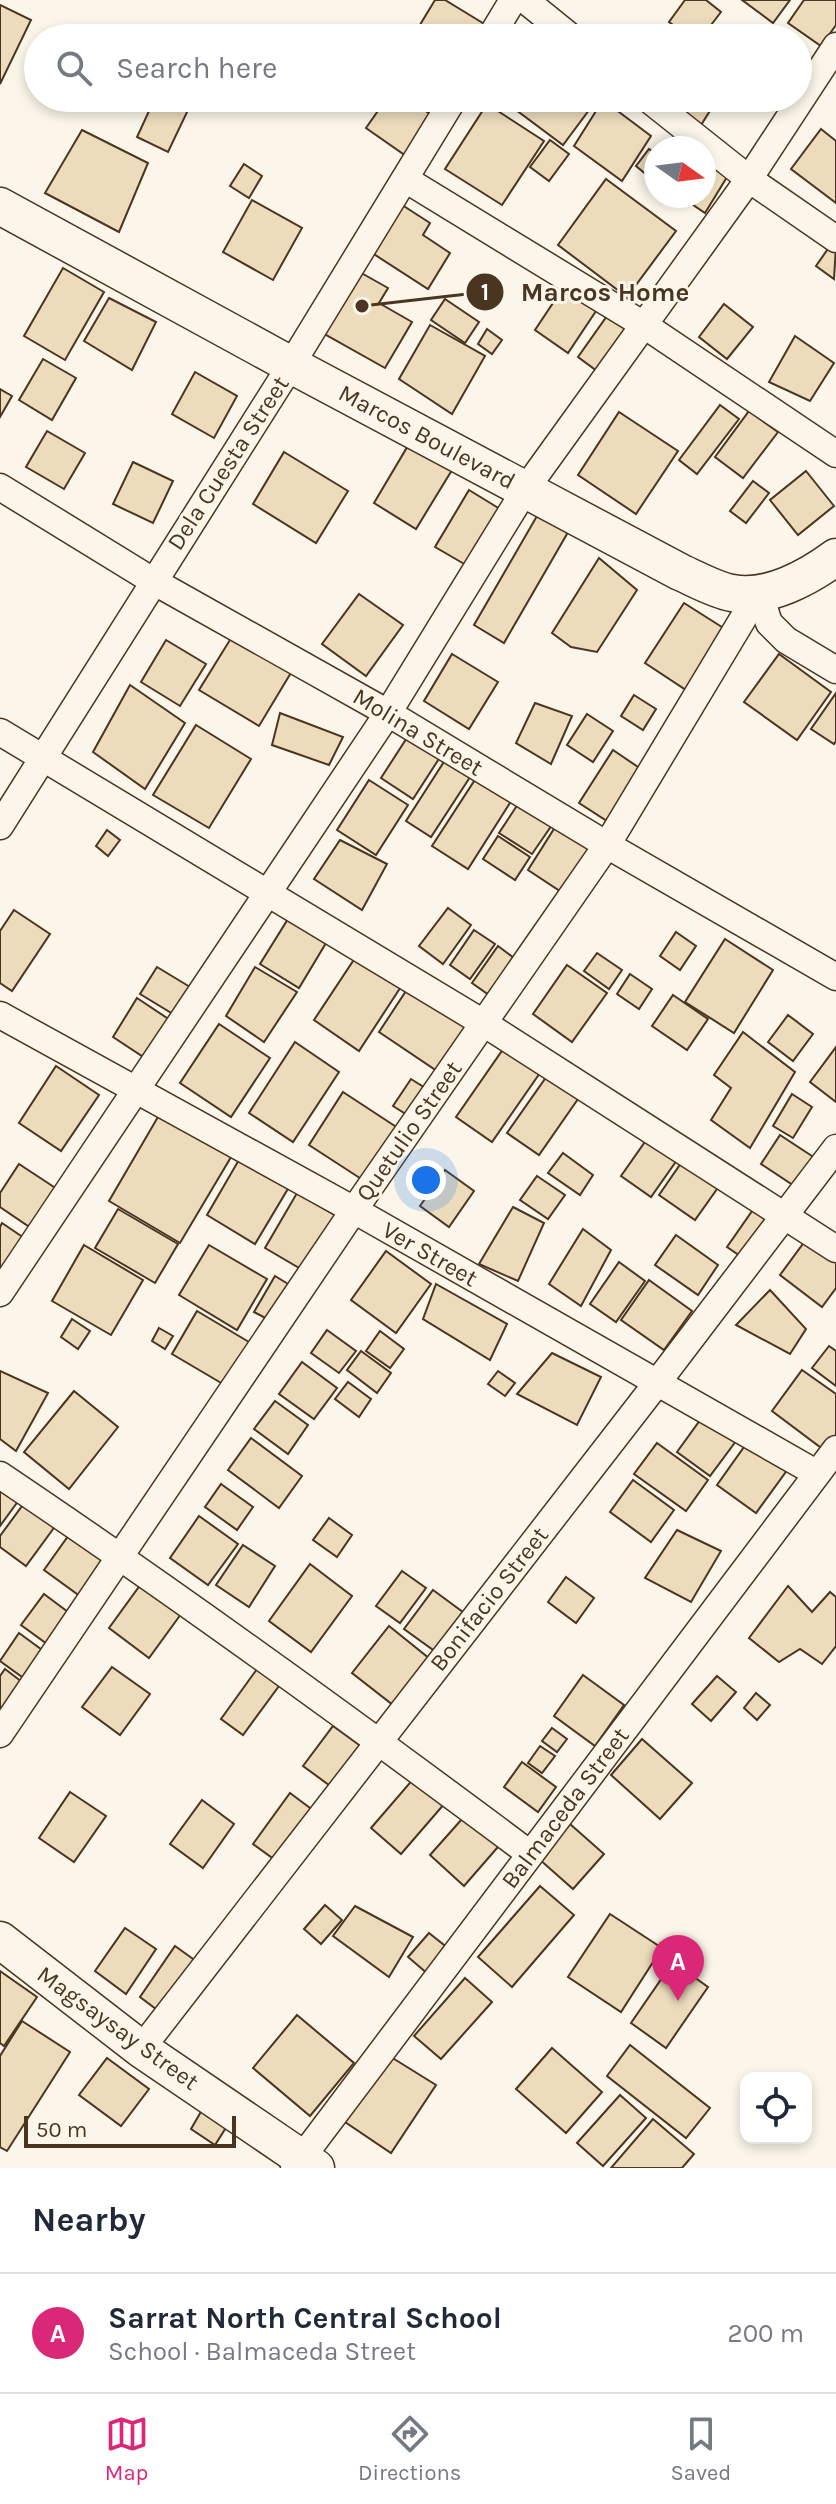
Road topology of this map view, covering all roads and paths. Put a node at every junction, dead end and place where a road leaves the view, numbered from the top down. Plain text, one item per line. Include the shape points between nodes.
1 (513, 0) edge
2 (525, 0) edge
3 (498, 24) edge
4 (555, 24) edge
5 (836, 46) edge
6 (812, 83) edge
7 (446, 112) edge
8 (665, 112) edge
9 (793, 112) edge
10 (405, 179) junction
11 (749, 179) junction
12 (0, 206) edge
13 (836, 239) edge
14 (644, 325) junction
15 (291, 365) junction
16 (836, 454) edge
17 (0, 487) edge
18 (525, 490) junction
19 (836, 557) edge
20 (153, 581) junction
21 (759, 592) junction
22 (836, 670) edge
23 (388, 713) junction
24 (0, 732) edge
25 (44, 758) junction
26 (0, 826) edge
27 (607, 845) junction
28 (268, 892) junction
29 (836, 977) edge
30 (0, 1015) edge
31 (485, 1024) junction
32 (136, 1091) junction
33 (836, 1148) edge
34 (354, 1210) junction
35 (786, 1216) junction
36 (836, 1249) edge
37 (0, 1293) edge
38 (657, 1383) junction
39 (836, 1449) edge
40 (816, 1473) junction
41 (0, 1475) edge
42 (120, 1556) junction
43 (0, 1734) edge
44 (379, 1741) junction
45 (530, 1854) junction
46 (0, 1940) edge
47 (141, 2049) junction
48 (304, 2165) edge

1 - 3 street
2 - 4 street
5 - 6 street
7 - 10 street, Dela Cuesta Street
8 - 11 street
9 - 11 street
10 - 14 street
10 - 15 street, Dela Cuesta Street
11 - 13 street
11 - 14 street
12 - 15 main road, Marcos Boulevard
14 - 16 street
14 - 18 street
15 - 18 main road, Marcos Boulevard
15 - 20 street, Dela Cuesta Street
17 - 20 street, Molina Street
18 - 21 main road, Marcos Boulevard via 680,572 733,593
18 - 23 street
19 - 21 main road via 798,582
20 - 23 street, Molina Street
20 - 25 street, Dela Cuesta Street
21 - 22 street via 769,623 786,640
21 - 27 street, Quetulio Street
23 - 27 street, Molina Street
23 - 28 street
24 - 25 street
25 - 26 street, Dela Cuesta Street
25 - 28 street
27 - 29 street, Molina Street
27 - 31 street, Quetulio Street
28 - 31 street
28 - 32 street
30 - 32 street, Ver Street
31 - 34 street, Quetulio Street
31 - 35 street
32 - 34 street, Ver Street
32 - 37 street
33 - 35 street, Bonifacio Street
34 - 38 street, Ver Street
34 - 42 street, Quetulio Street
35 - 36 street
35 - 38 street, Bonifacio Street
38 - 40 street, Ver Street
38 - 44 street, Bonifacio Street
39 - 40 street, Balmaceda Street
40 - 45 street, Balmaceda Street
41 - 42 street
42 - 43 street, Quetulio Street
42 - 44 street
44 - 45 street
44 - 47 street, Bonifacio Street
45 - 48 street, Balmaceda Street
46 - 47 main road, Magsaysay Street
47 - 48 main road, Magsaysay Street

